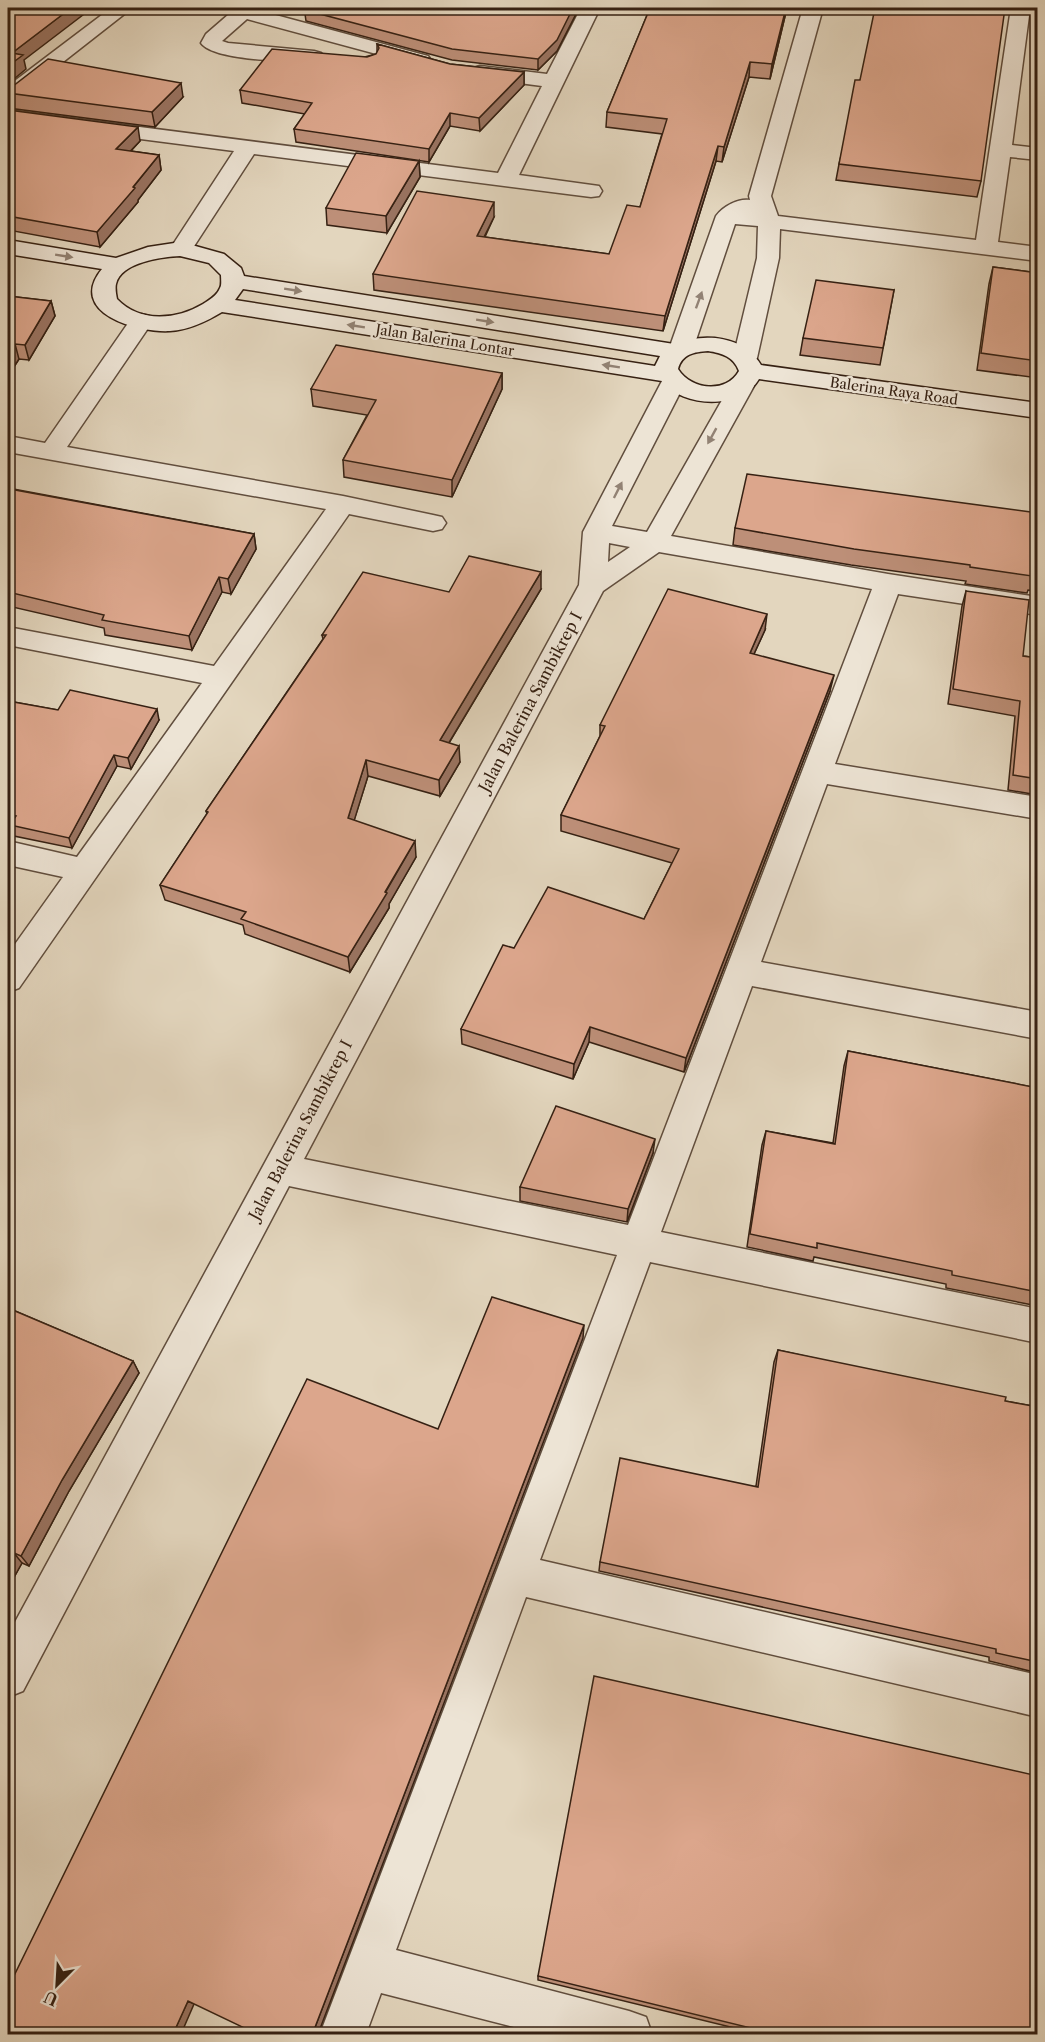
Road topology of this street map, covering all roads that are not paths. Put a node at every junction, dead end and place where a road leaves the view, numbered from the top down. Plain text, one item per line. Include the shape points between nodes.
1 (122, 8) edge
2 (590, 8) edge
3 (813, 8) edge
4 (1021, 8) edge
5 (246, 10) edge
6 (1014, 49) junction
7 (1038, 51) edge
8 (463, 69) edge
9 (554, 81) junction
10 (8, 95) edge
11 (8, 116) edge
12 (248, 148) junction
13 (1002, 150) junction
14 (1038, 154) edge
15 (505, 181) junction
16 (591, 191) dead end
17 (760, 196) junction
18 (727, 216) junction
19 (769, 220) junction
20 (8, 247) edge
21 (986, 248) junction
22 (182, 249) junction
23 (1038, 254) edge
24 (120, 265) junction
25 (40, 274) dead end
26 (235, 281) junction
27 (104, 284) junction
28 (221, 305) junction
29 (141, 321) junction
30 (679, 350) junction
31 (746, 372) junction
32 (671, 378) junction
33 (1038, 411) edge
34 (8, 444) edge
35 (51, 452) junction
36 (343, 504) junction
37 (433, 523) dead end
38 (596, 532) junction
39 (655, 542) junction
40 (888, 583) junction
41 (593, 585) junction
42 (1038, 606) edge
43 (8, 636) edge
44 (220, 677) junction
45 (817, 772) junction
46 (1038, 808) edge
47 (8, 853) edge
48 (84, 870) junction
49 (742, 971) junction
50 (8, 979) edge
51 (1038, 1026) edge
52 (279, 1169) junction
53 (640, 1244) junction
54 (1038, 1326) edge
55 (515, 1574) junction
56 (8, 1676) edge
57 (1038, 1696) edge
58 (367, 1966) junction
59 (343, 2034) edge
60 (629, 2034) edge

1 - 10 street
2 - 9 street
3 - 17 street
4 - 6 street
5 - 5 street via 440,66 224,49 211,43
6 - 7 street
6 - 13 street
8 - 9 street
9 - 15 street
11 - 12 street
12 - 15 street
12 - 22 street
13 - 14 street
13 - 21 street
15 - 16 street
17 - 18 street
17 - 19 street, Jalan Balerina Sambikrep I
18 - 19 street
30 -> 18 street
19 - 21 street
19 - 31 street, Jalan Balerina Sambikrep I via 768,258
20 -> 24 street
21 - 23 street
22 - 24 street via 149,253
22 - 26 street via 219,259 230,269
24 - 27 street
25 - 27 street
26 - 28 street via 231,294
26 -> 30 street, Jalan Balerina Lontar
27 - 29 street via 105,300 118,313
28 - 29 street via 185,321
32 -> 28 street, Jalan Balerina Lontar
29 - 35 street
30 - 31 street via 715,345 736,351
30 - 32 street via 667,362
31 - 32 street via 730,391 715,394 684,388
31 - 33 street, Balerina Raya Road
31 -> 39 street, Jalan Balerina Sambikrep I
38 -> 32 street, Jalan Balerina Sambikrep I
34 - 35 street
35 - 36 street
36 - 37 street
36 - 44 street
38 - 39 street
38 - 41 street, Jalan Balerina Sambikrep I
39 - 40 street
39 - 41 street, Jalan Balerina Sambikrep I
40 - 42 street
40 - 45 street
41 - 52 street, Jalan Balerina Sambikrep I
43 - 44 street
44 - 48 street
45 - 46 street
45 - 49 street
47 - 48 street
48 - 50 street
49 - 51 street
49 - 53 street
52 - 53 street
52 - 56 street, Jalan Balerina Sambikrep I
53 - 54 street
53 - 55 street
55 - 57 street
55 - 58 street
58 - 59 street
58 - 60 street

